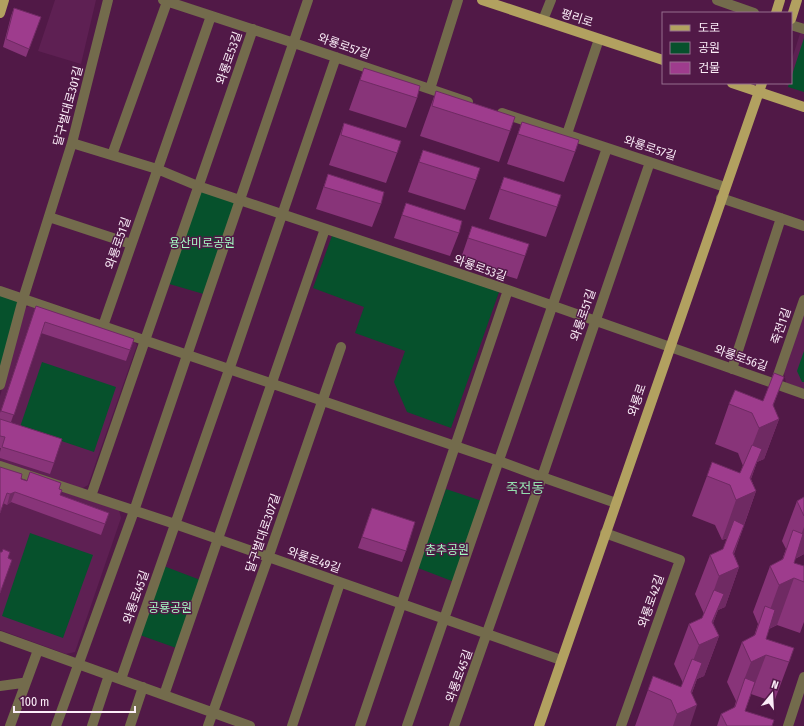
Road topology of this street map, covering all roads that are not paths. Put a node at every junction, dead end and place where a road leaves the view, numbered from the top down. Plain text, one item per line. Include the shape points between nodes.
1 (4, 0) edge
2 (108, 0) edge
3 (308, 0) edge
4 (458, 0) edge
5 (482, 0) edge
6 (551, 0) edge
7 (717, 0) edge
8 (780, 0) edge
9 (797, 0) edge
10 (165, 1) edge
11 (179, 3) edge
12 (751, 12) edge
13 (776, 12) edge
14 (0, 13) edge
15 (792, 15) edge
16 (211, 16) junction
17 (543, 20) junction
18 (792, 25) edge
19 (253, 29) junction
20 (804, 29) edge
21 (599, 39) junction
22 (294, 43) junction
23 (336, 57) junction
24 (662, 60) edge
25 (739, 84) edge
26 (760, 87) edge
27 (430, 89) junction
28 (480, 106) edge
29 (804, 107) edge
30 (494, 110) edge
31 (566, 134) junction
32 (72, 143) junction
33 (607, 148) junction
34 (112, 155) junction
35 (650, 162) junction
36 (157, 169) junction
37 (198, 186) junction
38 (725, 187) junction
39 (721, 198) junction
40 (240, 200) junction
41 (282, 214) junction
42 (49, 217) junction
43 (781, 218) junction
44 (804, 226) edge
45 (325, 229) junction
46 (132, 244) junction
47 (508, 290) junction
48 (0, 291) edge
49 (23, 299) junction
50 (804, 300) edge
51 (551, 306) junction
52 (595, 321) junction
53 (104, 326) junction
54 (146, 341) junction
55 (341, 347) dead end
56 (670, 347) junction
57 (188, 355) junction
58 (732, 369) junction
59 (229, 370) junction
60 (272, 384) junction
61 (775, 384) junction
62 (0, 385) edge
63 (804, 394) edge
64 (323, 401) junction
65 (456, 446) junction
66 (499, 461) junction
67 (0, 466) edge
68 (542, 477) junction
69 (91, 496) junction
70 (616, 503) junction
71 (134, 511) junction
72 (175, 524) junction
73 (605, 533) junction
74 (217, 540) junction
75 (268, 558) junction
76 (340, 582) junction
77 (402, 604) junction
78 (445, 619) junction
79 (487, 634) junction
80 (0, 636) edge
81 (38, 650) junction
82 (561, 660) junction
83 (79, 664) junction
84 (109, 675) junction
85 (804, 677) edge
86 (121, 679) junction
87 (26, 684) junction
88 (0, 686) edge
89 (143, 687) junction
90 (164, 695) junction
91 (213, 712) junction
92 (10, 726) edge
93 (56, 726) edge
94 (92, 726) edge
95 (130, 726) edge
96 (208, 726) edge
97 (250, 726) edge
98 (292, 726) edge
99 (360, 726) edge
100 (407, 726) edge
101 (454, 726) edge
102 (538, 726) edge
103 (621, 726) edge
104 (788, 726) edge

1 - 14 main road
2 - 32 street, 달구벌대로301길
3 - 22 street
4 - 27 street
5 - 17 main road, 평리로
6 - 17 street
7 - 12 street
8 - 13 main road
9 - 15 main road
10 - 11 street, 와룡로57길
10 - 34 street
11 - 16 street, 와룡로57길
16 - 19 street, 와룡로57길
16 - 36 street
17 - 21 main road, 평리로
18 - 20 street
19 - 22 street, 와룡로57길
19 - 37 street, 와룡로53길
21 - 24 main road, 평리로
21 - 31 street
22 - 23 street, 와룡로57길
22 - 40 street
23 - 27 street, 와룡로57길
23 - 41 street
25 - 26 main road
26 - 29 main road
26 - 38 main road, 와룡로
27 - 28 street, 와룡로57길
30 - 31 street, 와룡로57길
31 - 33 street, 와룡로57길
32 - 34 street, 와룡로53길
32 - 42 street, 달구벌대로301길
33 - 35 street, 와룡로57길
33 - 51 street
34 - 36 street, 와룡로53길
35 - 38 street, 와룡로57길
35 - 52 street, 와룡로51길
36 - 37 street, 와룡로53길
36 - 46 street, 와룡로51길
37 - 40 street, 와룡로53길
37 - 54 street
38 - 39 main road, 와룡로
39 - 43 street
39 - 56 main road, 와룡로
40 - 41 street, 와룡로53길
40 - 57 street
41 - 45 street, 와룡로53길
41 - 59 street
42 - 46 street
42 - 49 street, 달구벌대로301길
43 - 44 street
43 - 58 street
45 - 47 street, 와룡로53길
45 - 60 street
46 - 53 street, 와룡로51길
47 - 51 street, 와룡로53길
47 - 65 street
48 - 49 street
49 - 53 street
49 - 62 street, 달구벌대로301길
50 - 61 street, 죽전1길
51 - 52 street, 와룡로53길
51 - 66 street
52 - 56 street, 와룡로53길
52 - 68 street, 와룡로51길
53 - 54 street
54 - 57 street
54 - 69 street
55 - 64 street, 달구벌대로307길
56 - 58 street, 와룡로56길
56 - 70 main road, 와룡로
57 - 59 street
57 - 71 street
58 - 61 street, 와룡로56길
59 - 60 street
59 - 72 street
60 - 64 street
60 - 74 street
61 - 63 street, 와룡로56길
64 - 65 street
64 - 75 street, 달구벌대로307길
65 - 66 street
65 - 77 street
66 - 68 street
66 - 78 street
67 - 69 street, 와룡로49길
68 - 70 street
68 - 79 street
69 - 71 street, 와룡로49길
70 - 73 main road, 와룡로
71 - 72 street, 와룡로49길
71 - 83 street
72 - 74 street, 와룡로49길
72 - 86 street, 와룡로45길
73 - 82 main road, 와룡로
73 - 103 street, 와룡로42길 via 680,560
74 - 75 street, 와룡로49길
74 - 90 street
75 - 76 street, 와룡로49길
75 - 91 street, 달구벌대로307길
76 - 77 street, 와룡로49길
76 - 98 street
77 - 78 street, 와룡로49길
77 - 99 street
78 - 79 street, 와룡로49길
78 - 100 street
79 - 82 street, 와룡로49길
79 - 101 street, 와룡로45길
80 - 81 street
81 - 83 street
81 - 87 street
82 - 102 main road, 와룡로
83 - 84 street
83 - 93 street
84 - 86 street
84 - 94 street
85 - 104 street
86 - 89 street
87 - 88 street via 22,682
87 - 92 street
89 - 90 street
89 - 95 street
90 - 91 street
91 - 96 street, 달구벌대로307길
91 - 97 street

